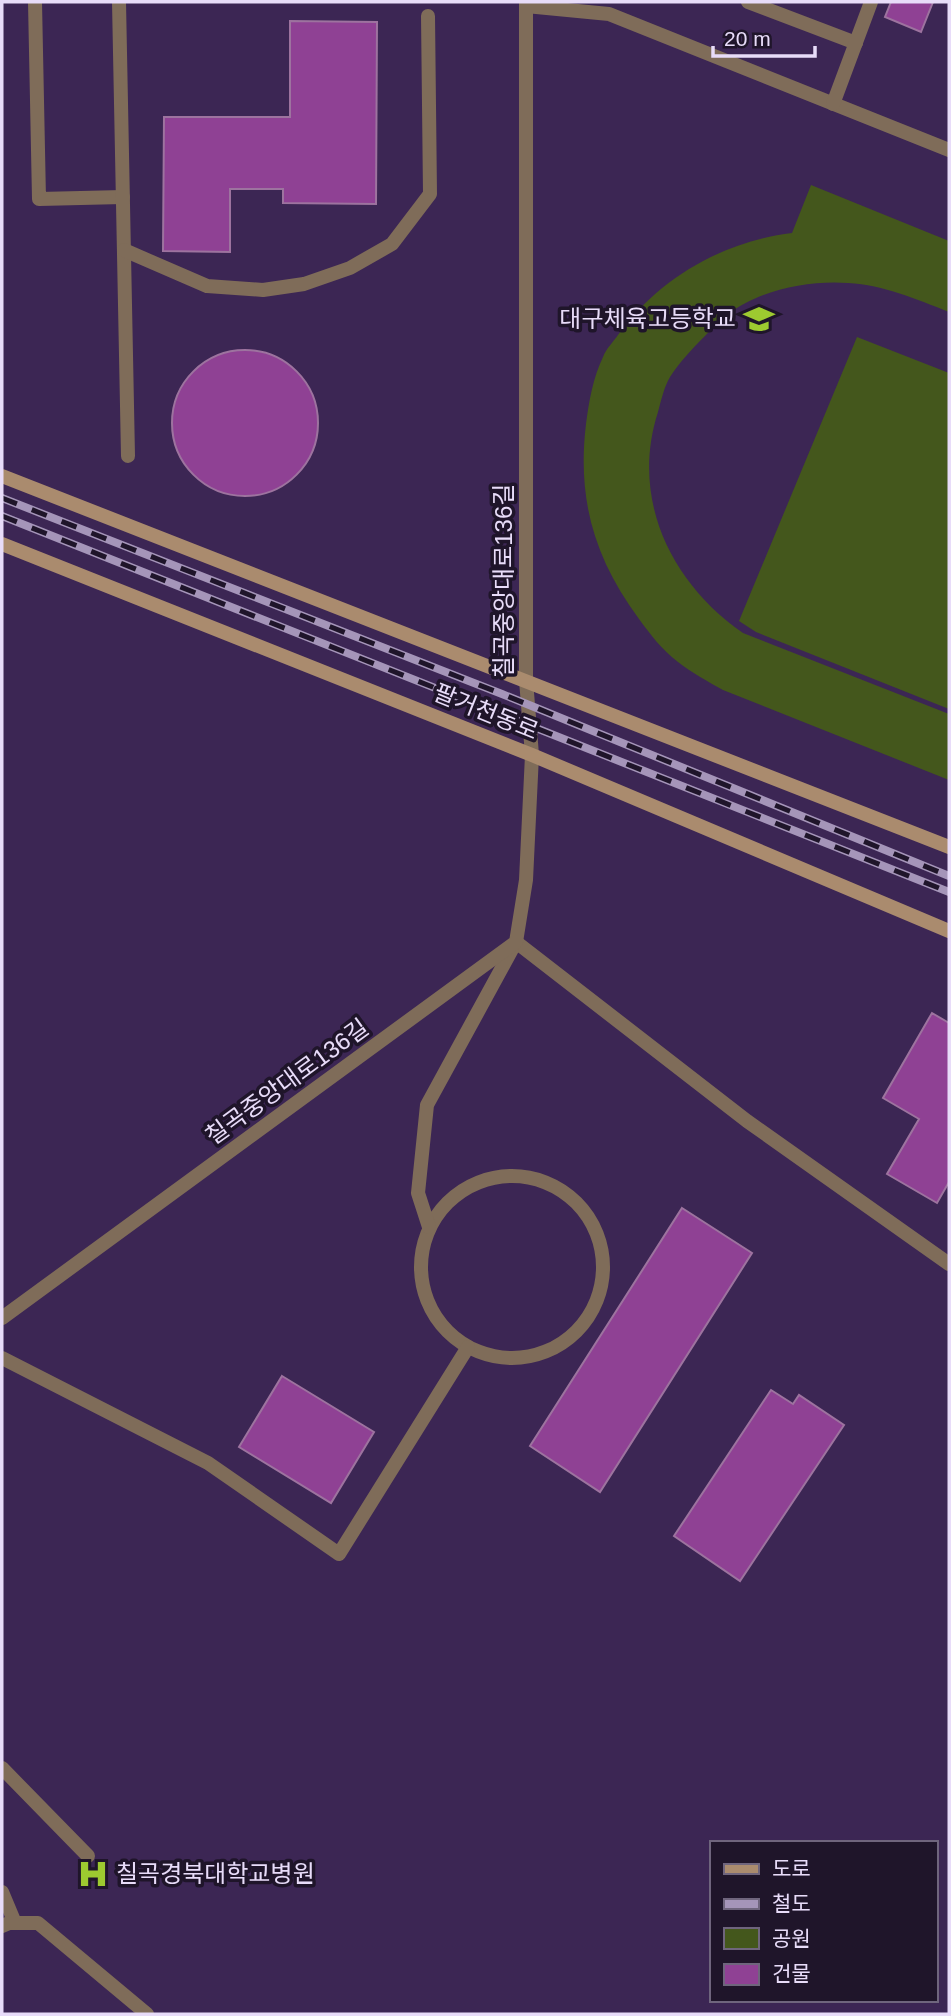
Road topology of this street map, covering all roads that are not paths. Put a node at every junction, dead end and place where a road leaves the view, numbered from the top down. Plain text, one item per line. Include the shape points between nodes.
1 (35, 2) edge
2 (119, 2) edge
3 (747, 2) edge
4 (871, 2) edge
5 (526, 4) edge
6 (429, 16) dead end
7 (856, 43) junction
8 (833, 104) junction
9 (949, 150) edge
10 (123, 197) junction
11 (124, 250) junction
12 (128, 456) dead end
13 (2, 476) edge
14 (2, 544) edge
15 (526, 680) junction
16 (532, 755) junction
17 (949, 847) edge
18 (949, 931) edge
19 (516, 942) junction
20 (429, 1227) junction
21 (949, 1264) edge
22 (2, 1318) edge
23 (468, 1348) junction
24 (2, 1358) edge
25 (2, 1768) edge
26 (88, 1856) dead end
27 (2, 1892) edge
28 (8, 1924) edge
29 (146, 2014) edge

1 - 10 street via 38,199
2 - 10 street
3 - 7 street
4 - 7 street
5 - 8 street via 609,14
5 - 15 street, 칠곡중앙대로136길
6 - 11 street via 430,194 392,243 350,268 304,284 263,290 207,286
7 - 8 street
8 - 9 street
10 - 11 street
11 - 12 street
13 - 15 street, 팔거천동로
14 - 16 street, 팔거천동로
15 - 16 street, 칠곡중앙대로136길
15 - 17 street, 팔거천동로
16 - 18 street, 팔거천동로
16 - 19 street, 칠곡중앙대로136길 via 526,880
19 - 20 street via 427,1105 418,1193
19 - 21 street via 747,1121
19 - 22 street, 칠곡중앙대로136길
20 - 23 street via 421,1256 422,1285 431,1313
20 - 23 street via 447,1202 472,1184 502,1175 533,1178 562,1190 584,1211 599,1238 604,1269 597,1300 582,1327 560,1346 532,1357 503,1359
23 - 24 street via 339,1554 208,1463
25 - 26 street
27 - 28 street
28 - 29 street via 38,1923

